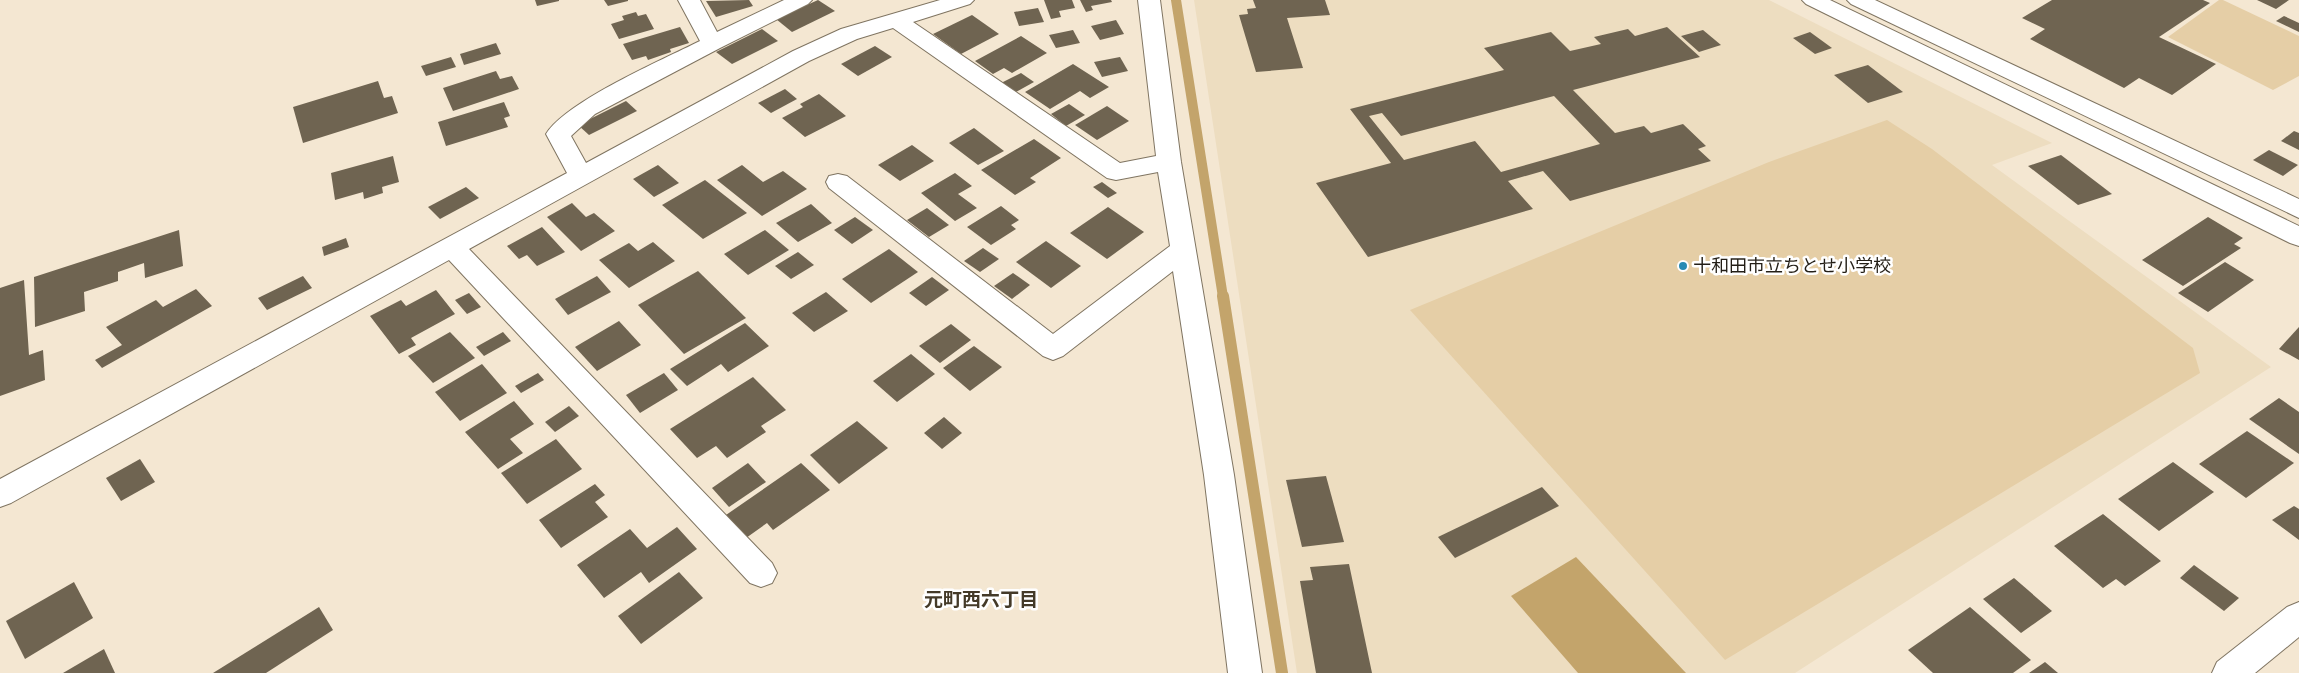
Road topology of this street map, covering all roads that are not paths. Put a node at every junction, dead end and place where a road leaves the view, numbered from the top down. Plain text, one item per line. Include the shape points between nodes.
1 (689, 0) edge
2 (801, 0) edge
3 (963, 0) edge
4 (1149, 0) edge
5 (1813, 0) edge
6 (1858, 0) edge
7 (894, 19) junction
8 (712, 43) junction
9 (1169, 162) junction
10 (582, 177) junction
11 (838, 182) dead end
12 (2299, 209) edge
13 (2299, 236) edge
14 (452, 247) junction
15 (1184, 249) junction
16 (0, 494) edge
17 (761, 574) dead end
18 (2299, 617) edge
19 (1245, 673) edge
20 (2229, 673) edge

1 - 8 street
2 - 8 street
3 - 7 street
4 - 9 street
5 - 13 street
6 - 12 street
7 - 9 street via 1116,172
7 - 10 street via 849,34 801,56
8 - 10 street via 588,109 558,134
9 - 15 street
10 - 14 street
11 - 15 street via 1053,350
14 - 16 street
14 - 17 street
15 - 19 street
18 - 20 street

